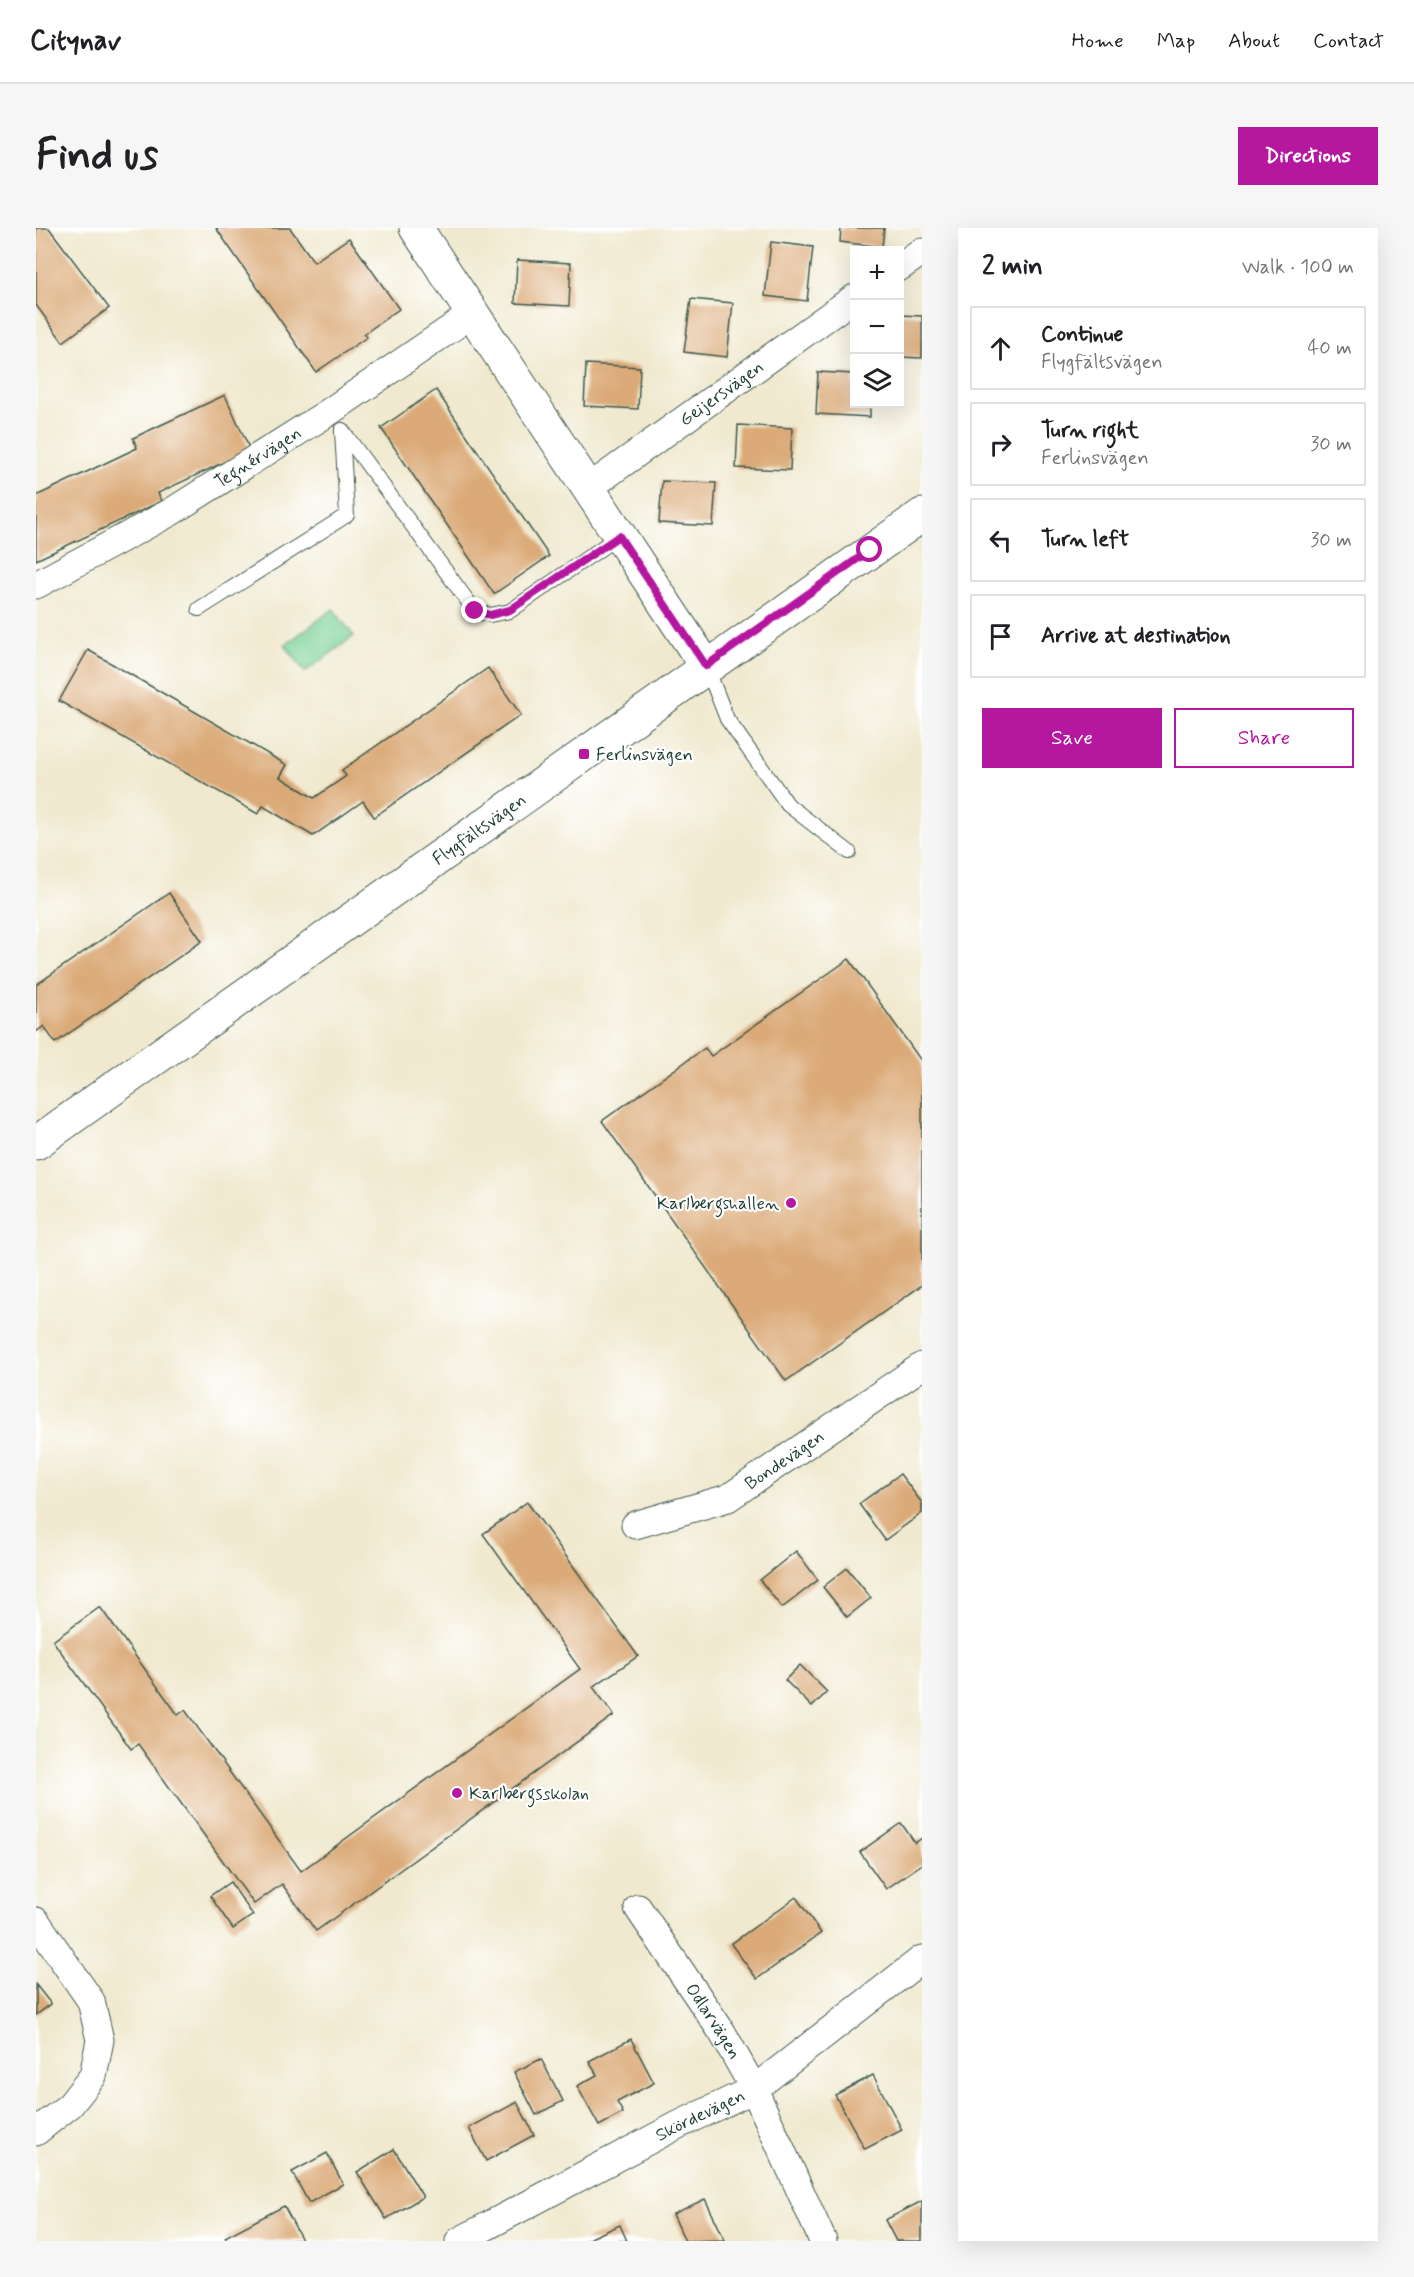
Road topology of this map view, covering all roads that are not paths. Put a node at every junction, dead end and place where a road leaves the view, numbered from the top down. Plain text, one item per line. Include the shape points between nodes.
1 (416, 228) edge
2 (922, 252) edge
3 (904, 264) edge
4 (852, 300) edge
5 (472, 314) junction
6 (335, 421) junction
7 (587, 489) junction
8 (922, 515) edge
9 (619, 536) junction
10 (36, 585) edge
11 (199, 609) dead end
12 (706, 666) junction
13 (849, 852) dead end
14 (36, 1143) edge
15 (922, 1366) edge
16 (635, 1525) dead end
17 (638, 1908) dead end
18 (36, 1921) edge
19 (922, 1959) edge
20 (754, 2089) junction
21 (36, 2132) edge
22 (459, 2241) edge
23 (823, 2241) edge

1 - 5 street
2 - 3 street
4 - 7 street, Geijersvägen
5 - 6 street, Tegnérvägen
5 - 7 street
6 - 9 lane via 475,611 490,615 510,610
6 - 10 street, Tegnérvägen
6 - 11 lane via 346,515
7 - 9 street
8 - 12 street, Flygfältsvägen
9 - 12 street
12 - 13 lane via 727,719 788,805
12 - 14 street, Flygfältsvägen
15 - 16 street, Bondevägen via 729,1498
17 - 20 street, Odlarvägen via 722,2032
18 - 21 street via 91,2001 100,2040 93,2076 70,2105
19 - 20 street, Skördevägen
20 - 22 street, Skördevägen
20 - 23 street, Odlarvägen

